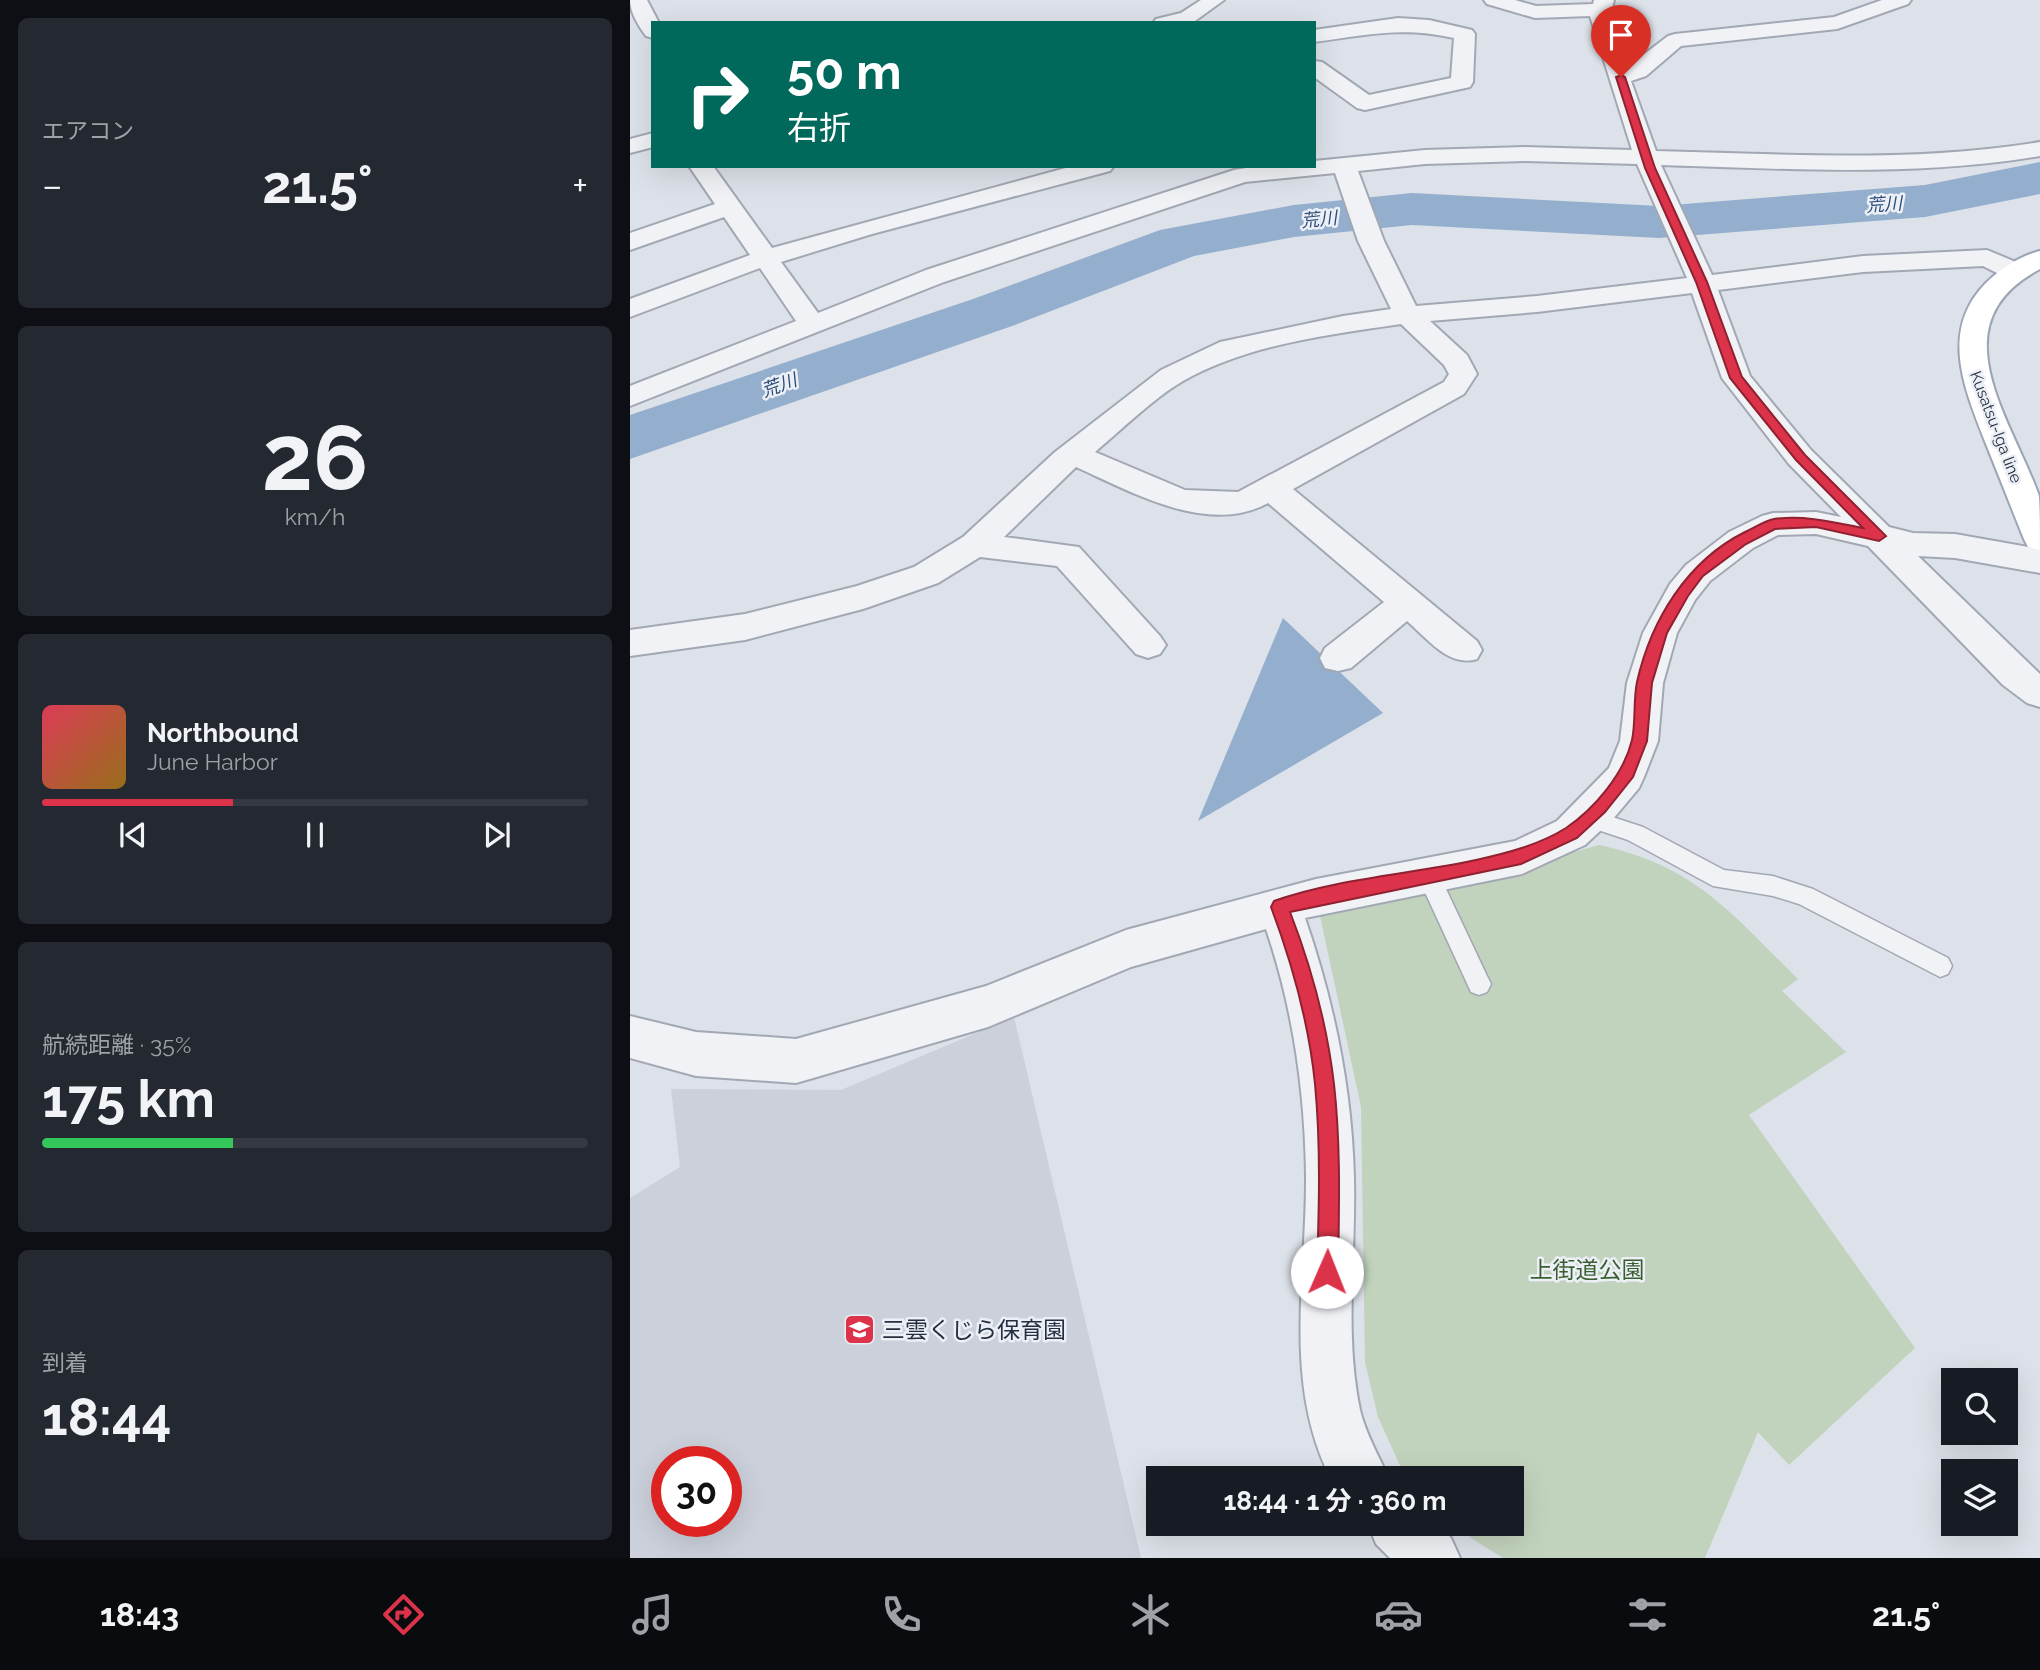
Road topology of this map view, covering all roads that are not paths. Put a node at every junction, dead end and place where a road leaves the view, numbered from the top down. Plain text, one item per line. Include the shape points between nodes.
1 (637, 0) edge
2 (1494, 0) edge
3 (1901, 0) edge
4 (1603, 5) edge
5 (1834, 5) dead end
6 (1215, 9) edge
7 (1856, 16) junction
8 (1171, 21) edge
9 (651, 28) edge
10 (1316, 36) edge
11 (1316, 68) edge
12 (1621, 77) junction
13 (651, 141) edge
14 (630, 146) edge
15 (2040, 149) edge
16 (1648, 163) junction
17 (702, 168) edge
18 (1095, 168) edge
19 (1236, 170) edge
20 (1348, 176) junction
21 (729, 207) junction
22 (630, 242) edge
23 (764, 257) junction
24 (2027, 265) edge
25 (1697, 271) junction
26 (630, 309) edge
27 (1407, 315) junction
28 (812, 324) junction
29 (630, 397) edge
30 (1073, 454) junction
31 (1271, 488) junction
32 (1879, 536) junction
33 (2040, 539) edge
34 (975, 545) junction
35 (2040, 561) edge
36 (1407, 602) junction
37 (630, 643) edge
38 (1148, 645) dead end
39 (1464, 650) dead end
40 (1338, 658) dead end
41 (2040, 694) edge
42 (1588, 818) junction
43 (1429, 877) junction
44 (1280, 907) junction
45 (1940, 966) dead end
46 (1479, 984) dead end
47 (630, 1037) edge
48 (1355, 1466) edge
49 (1409, 1536) edge
50 (1432, 1558) edge

1 - 9 street
2 - 4 street via 1535,12
3 - 7 street
4 - 12 street via 1599,19
5 - 7 street
6 - 8 street
7 - 12 street via 1837,23 1675,40 1638,71
10 - 11 street via 1431,20 1465,34 1462,82 1365,103
12 - 16 street
13 - 14 street
15 - 16 street via 1873,164
16 - 20 street via 1525,153 1425,158
16 - 25 street
17 - 21 street
18 - 23 street
19 - 20 street
19 - 28 street
20 - 27 street via 1371,241
21 - 22 street
21 - 23 street
23 - 26 street
23 - 28 street
24 - 25 street via 1987,258
24 - 33 main road, Kusatsu-Iga line via 1988,298 1975,318 1970,344 1974,374
25 - 27 street via 1537,304
25 - 32 street via 1736,378 1800,457
27 - 30 street via 1230,348 1171,376
27 - 31 street via 1457,361 1463,374 1454,388
28 - 29 street
30 - 31 street via 1181,501 1243,503
30 - 34 street
31 - 36 street
32 - 35 street
32 - 41 street
32 - 42 street via 1816,523 1773,524 1741,540 1698,573 1660,633 1645,683 1639,741 1625,777
34 - 37 street via 926,575 863,597 745,627
34 - 38 street via 1067,555
36 - 39 street
36 - 40 street
42 - 43 street via 1572,833 1521,857
42 - 45 lane via 1635,833 1721,879 1805,896
43 - 44 street
43 - 46 lane
44 - 47 street via 1126,949 988,1006 796,1061 696,1054
44 - 48 street via 1301,965 1324,1082 1330,1178 1329,1384 1342,1440
49 - 50 street

